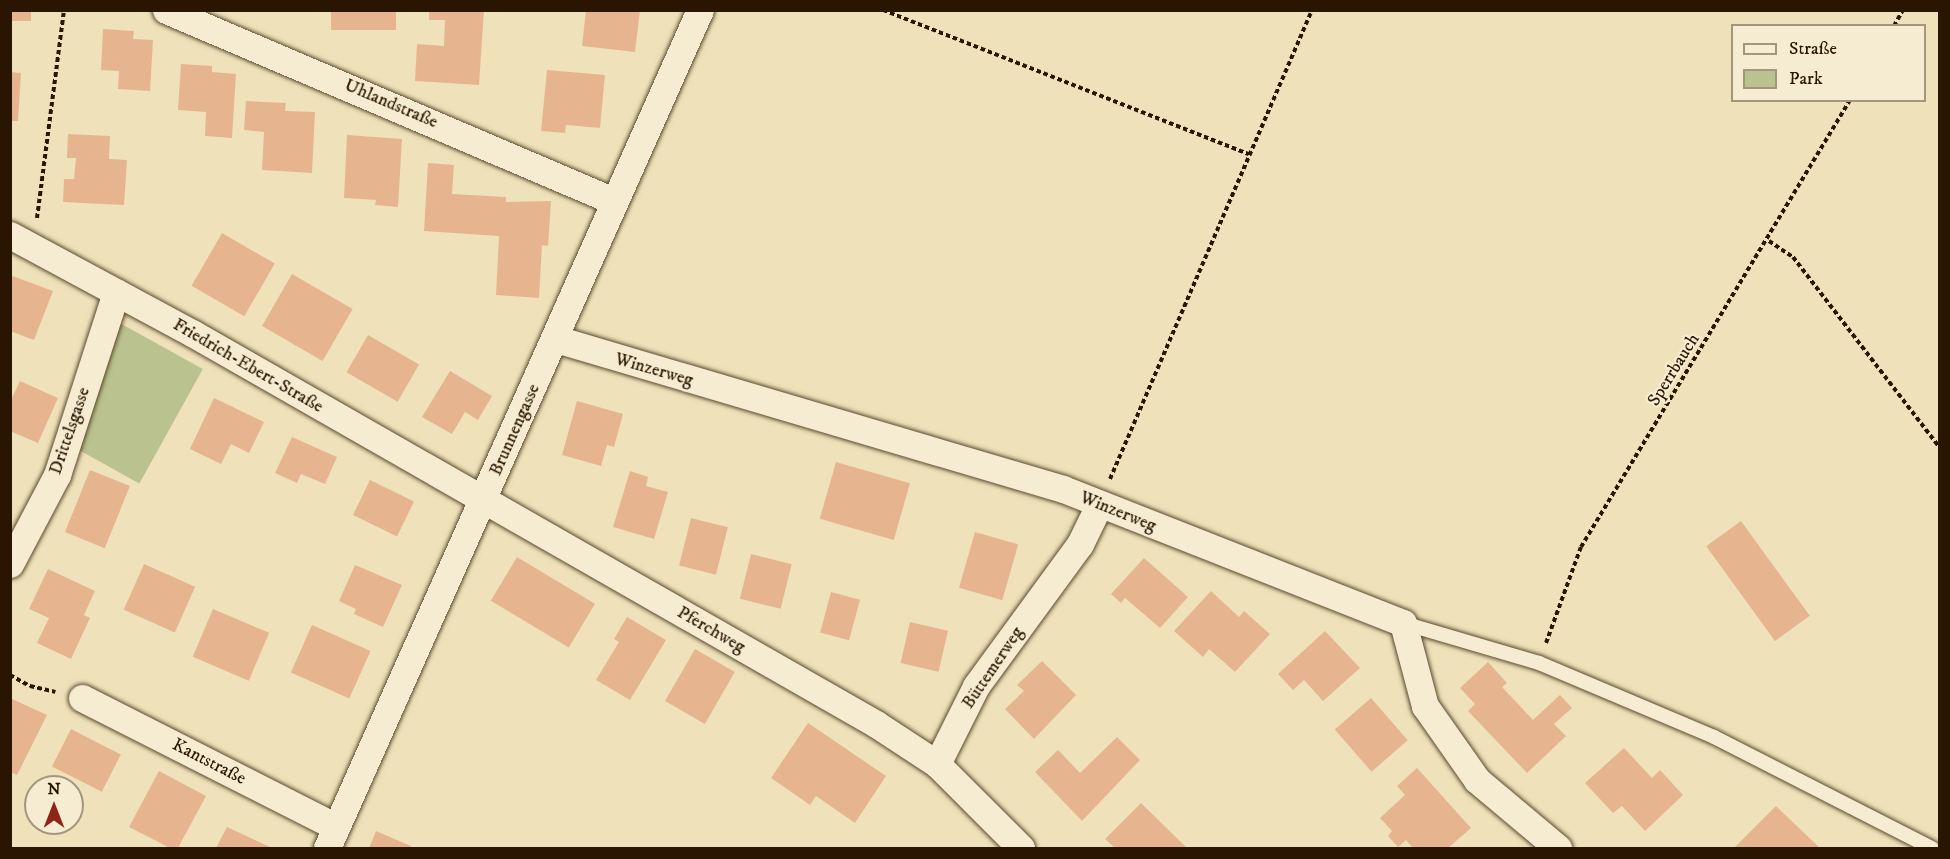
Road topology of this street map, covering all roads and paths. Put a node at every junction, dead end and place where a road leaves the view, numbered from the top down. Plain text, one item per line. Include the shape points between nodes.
1 (64, 10) edge
2 (166, 10) edge
3 (700, 10) edge
4 (883, 10) edge
5 (1312, 10) edge
6 (1903, 10) edge
7 (1895, 24) edge
8 (1849, 102) edge
9 (1249, 154) junction
10 (614, 201) junction
11 (21, 240) edge
12 (1769, 241) junction
13 (116, 292) junction
14 (556, 339) junction
15 (1940, 448) edge
16 (483, 501) junction
17 (1099, 505) junction
18 (10, 564) edge
19 (1403, 623) junction
20 (1539, 663) junction
21 (10, 675) edge
22 (82, 698) joint
23 (937, 764) junction
24 (331, 838) edge
25 (1021, 849) edge
26 (1558, 849) edge
27 (1932, 849) edge

1 - 11 path via 39,209
2 - 10 street, Uhlandstraße
3 - 10 street, Brunnengasse
4 - 9 path
5 - 9 path
6 - 7 path
8 - 12 path, Sperrbauch
9 - 17 path
10 - 14 street, Brunnengasse
11 - 13 street, Friedrich-Ebert-Straße
12 - 15 path via 1793,257
12 - 20 path, Sperrbauch via 1581,547
13 - 16 street, Friedrich-Ebert-Straße
13 - 18 street, Drittelsgasse via 57,475
14 - 16 street, Brunnengasse
14 - 17 street, Winzerweg via 1063,489
16 - 23 street, Pferchweg via 876,724
16 - 24 street, Brunnengasse
17 - 19 street, Winzerweg
17 - 23 street, Büttemerweg via 1080,544 976,686
19 - 20 lane
19 - 26 street via 1425,706 1477,780
20 - 27 lane via 1714,737
21 - 22 path via 30,686
22 - 24 street, Kantstraße
23 - 25 street

